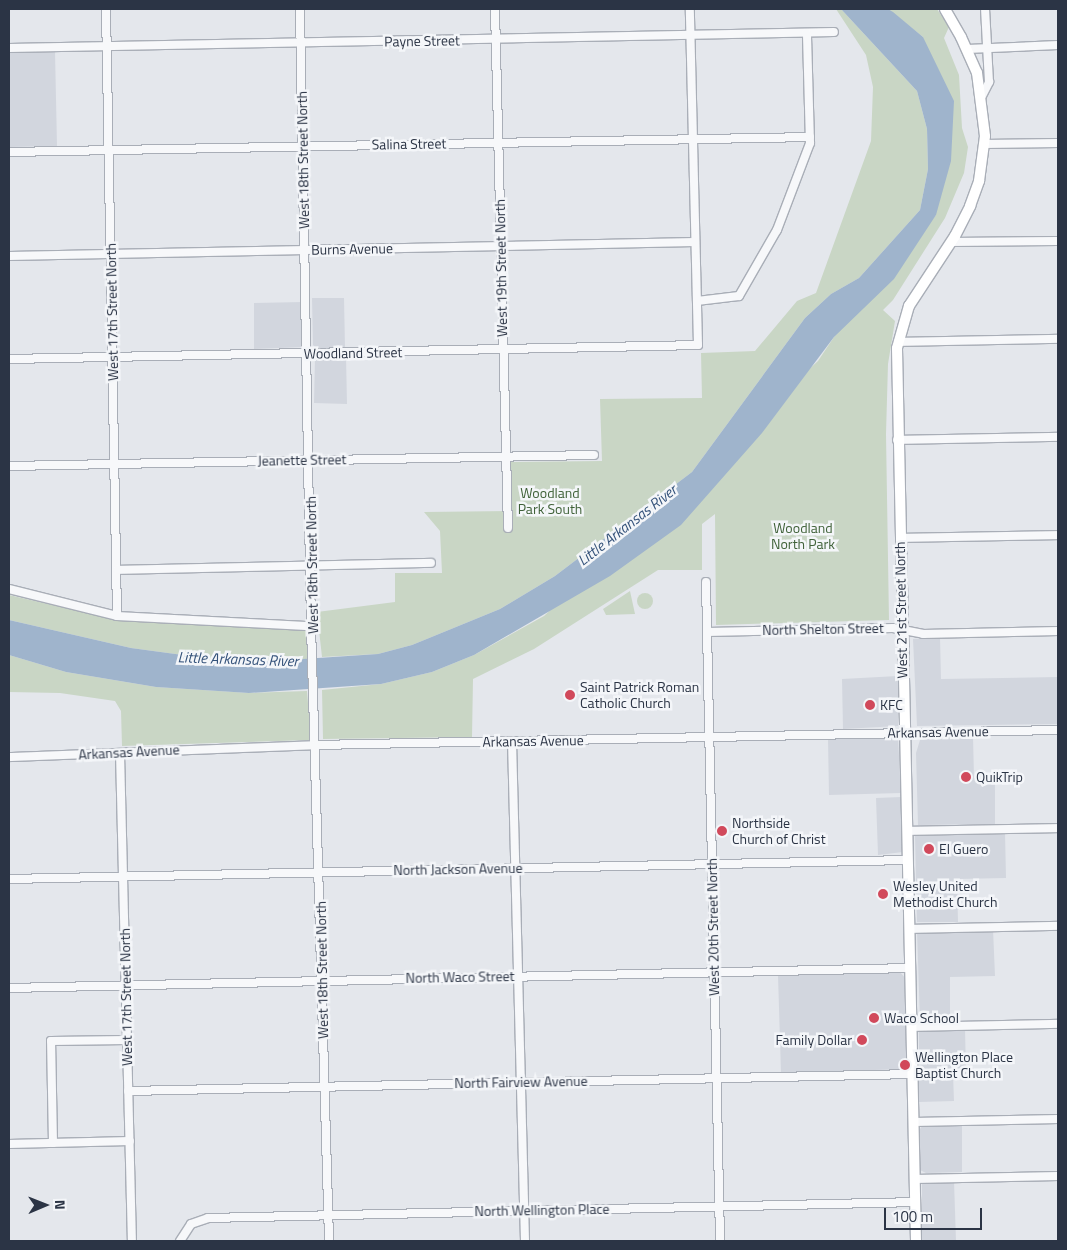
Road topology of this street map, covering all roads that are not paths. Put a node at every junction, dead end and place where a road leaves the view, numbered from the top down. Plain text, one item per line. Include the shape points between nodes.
1 (106, 9) edge
2 (300, 9) edge
3 (495, 9) edge
4 (690, 9) edge
5 (944, 9) edge
6 (985, 9) edge
7 (834, 32) dead end
8 (808, 33) junction
9 (690, 36) junction
10 (495, 40) junction
11 (300, 43) junction
12 (1058, 44) edge
13 (107, 46) junction
14 (988, 47) junction
15 (9, 48) edge
16 (967, 49) junction
17 (982, 96) junction
18 (810, 137) junction
19 (693, 139) junction
20 (498, 142) junction
21 (1058, 142) edge
22 (984, 144) junction
23 (303, 146) junction
24 (109, 150) junction
25 (9, 152) edge
26 (1058, 241) edge
27 (695, 242) junction
28 (951, 242) junction
29 (500, 246) junction
30 (305, 250) junction
31 (111, 254) junction
32 (9, 256) edge
33 (697, 300) junction
34 (1058, 339) edge
35 (898, 342) junction
36 (503, 350) junction
37 (307, 354) junction
38 (112, 358) junction
39 (9, 359) edge
40 (1058, 437) edge
41 (897, 440) junction
42 (506, 455) junction
43 (594, 455) dead end
44 (310, 460) junction
45 (115, 464) junction
46 (9, 466) edge
47 (508, 528) dead end
48 (1058, 535) edge
49 (900, 538) junction
50 (431, 563) dead end
51 (312, 566) junction
52 (117, 570) junction
53 (706, 582) dead end
54 (9, 588) edge
55 (117, 616) junction
56 (311, 626) junction
57 (902, 630) junction
58 (1058, 631) edge
59 (707, 632) junction
60 (1058, 730) edge
61 (904, 733) junction
62 (709, 737) junction
63 (512, 741) junction
64 (316, 746) junction
65 (120, 753) junction
66 (9, 756) edge
67 (1058, 828) edge
68 (907, 831) junction
69 (908, 860) junction
70 (712, 864) junction
71 (516, 868) junction
72 (319, 872) junction
73 (123, 876) junction
74 (9, 879) edge
75 (1058, 926) edge
76 (910, 929) junction
77 (911, 968) junction
78 (714, 973) junction
79 (518, 976) junction
80 (322, 980) junction
81 (126, 986) junction
82 (9, 988) edge
83 (1058, 1024) edge
84 (912, 1027) junction
85 (127, 1040) junction
86 (913, 1074) junction
87 (716, 1078) junction
88 (521, 1082) junction
89 (325, 1086) junction
90 (128, 1091) junction
91 (1058, 1119) edge
92 (914, 1122) junction
93 (130, 1141) junction
94 (53, 1143) junction
95 (9, 1144) edge
96 (1058, 1176) edge
97 (915, 1179) junction
98 (916, 1202) junction
99 (719, 1206) junction
100 (524, 1210) junction
101 (328, 1215) junction
102 (132, 1241) edge
103 (180, 1241) edge
104 (329, 1241) edge
105 (525, 1241) edge
106 (720, 1241) edge
107 (916, 1241) edge

1 - 13 street, West 17th Street North
2 - 11 street, West 18th Street North
3 - 10 street, West 19th Street North
4 - 9 street
5 - 16 main road, West 21st Street North
6 - 14 street
7 - 8 street, Payne Street
8 - 9 street, Payne Street
8 - 18 street
9 - 10 street, Payne Street
9 - 19 street
10 - 11 street, Payne Street
10 - 20 street, West 19th Street North
11 - 13 street, Payne Street
11 - 23 street, West 18th Street North
12 - 14 street
13 - 15 street, Payne Street
13 - 24 street, West 17th Street North
14 - 16 street
14 - 17 street via 989,82
16 - 17 main road, West 21st Street North
17 - 22 main road, West 21st Street North
18 - 19 street, Salina Street
18 - 33 street via 778,230 750,282 739,296 731,299
19 - 20 street, Salina Street
19 - 27 street
20 - 23 street, Salina Street
20 - 29 street, West 19th Street North
21 - 22 street
22 - 28 main road, West 21st Street North via 973,199
23 - 24 street, Salina Street
23 - 30 street, West 18th Street North
24 - 25 street, Salina Street
24 - 31 street, West 17th Street North
26 - 28 street
27 - 29 street, Burns Avenue
27 - 33 street
28 - 35 main road, West 21st Street North via 909,306
29 - 30 street, Burns Avenue
29 - 36 street, West 19th Street North
30 - 31 street, Burns Avenue
30 - 37 street, West 18th Street North
31 - 32 street, Burns Avenue
31 - 38 street, West 17th Street North
33 - 36 street, Woodland Street via 698,345
34 - 35 street
35 - 41 main road, West 21st Street North via 895,380
36 - 37 street, Woodland Street
36 - 42 street, West 19th Street North
37 - 38 street, Woodland Street
37 - 44 street, West 18th Street North
38 - 39 street, Woodland Street
38 - 45 street, West 17th Street North
40 - 41 street
41 - 49 main road, West 21st Street North
42 - 43 street, Jeanette Street
42 - 44 street, Jeanette Street
42 - 47 street, West 19th Street North
44 - 45 street, Jeanette Street
44 - 51 street, West 18th Street North
45 - 46 street, Jeanette Street
45 - 52 street, West 17th Street North
48 - 49 street
49 - 57 main road, West 21st Street North
50 - 51 street
51 - 52 street
51 - 56 street, West 18th Street North
52 - 55 street, West 17th Street North
53 - 59 street, West 20th Street North
54 - 55 street
55 - 56 street
56 - 64 street, West 18th Street North
57 - 58 street, North Shelton Street via 923,634
57 - 59 street, North Shelton Street
57 - 61 main road, West 21st Street North
59 - 62 street, West 20th Street North
60 - 61 street, Arkansas Avenue
61 - 62 street, Arkansas Avenue
61 - 68 main road, West 21st Street North
62 - 63 street, Arkansas Avenue
62 - 70 street, West 20th Street North
63 - 64 street, Arkansas Avenue
63 - 71 street
64 - 65 street, Arkansas Avenue
64 - 72 street, West 18th Street North
65 - 66 street, Arkansas Avenue
65 - 73 street, West 17th Street North
67 - 68 street
68 - 69 main road, West 21st Street North
69 - 70 street, North Jackson Avenue
69 - 76 main road, West 21st Street North
70 - 71 street, North Jackson Avenue
70 - 78 street, West 20th Street North
71 - 72 street, North Jackson Avenue
71 - 79 street
72 - 73 street, North Jackson Avenue
72 - 80 street, West 18th Street North
73 - 74 street, North Jackson Avenue
73 - 81 street, West 17th Street North
75 - 76 street
76 - 77 main road, West 21st Street North
77 - 78 street, North Waco Street
77 - 84 main road, West 21st Street North
78 - 79 street, North Waco Street
78 - 87 street, West 20th Street North
79 - 80 street, North Waco Street
79 - 88 street
80 - 81 street, North Waco Street
80 - 89 street, West 18th Street North
81 - 82 street, North Waco Street
81 - 85 street, West 17th Street North
83 - 84 street
84 - 86 main road, West 21st Street North
85 - 90 street, West 17th Street North
85 - 94 street via 51,1040
86 - 87 street, North Fairview Avenue
86 - 92 main road, West 21st Street North
87 - 88 street, North Fairview Avenue
87 - 99 street, West 20th Street North
88 - 89 street, North Fairview Avenue
88 - 100 street
89 - 90 street, North Fairview Avenue
89 - 101 street, West 18th Street North
90 - 93 street, West 17th Street North
91 - 92 street
92 - 97 main road, West 21st Street North
93 - 94 street
93 - 102 street, West 17th Street North
94 - 95 street
96 - 97 street
97 - 98 main road, West 21st Street North
98 - 99 street, North Wellington Place
98 - 107 main road, West 21st Street North
99 - 100 street, North Wellington Place
99 - 106 street, West 20th Street North
100 - 101 street, North Wellington Place
100 - 105 street
101 - 103 street, North Wellington Place via 208,1218 191,1224
101 - 104 street, West 18th Street North

